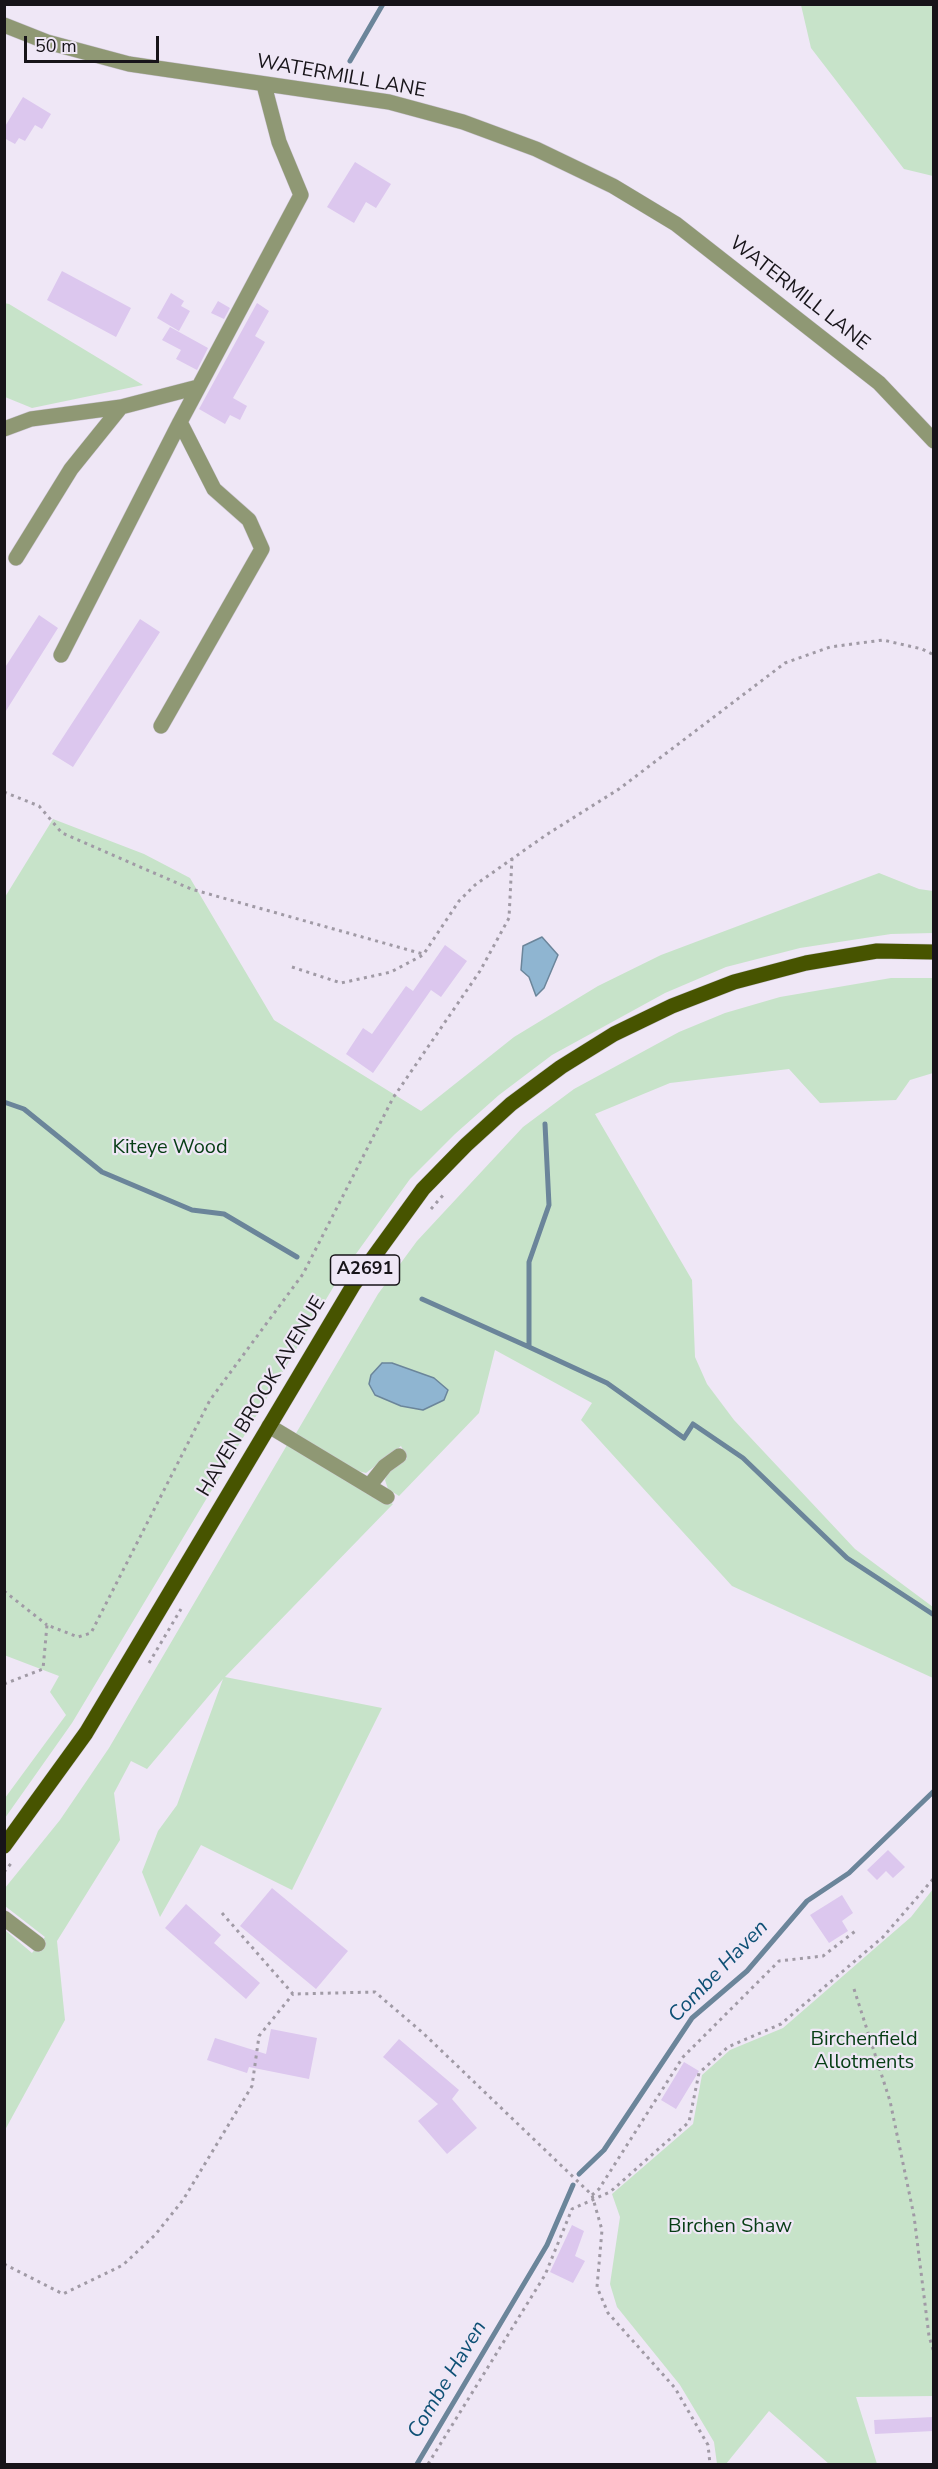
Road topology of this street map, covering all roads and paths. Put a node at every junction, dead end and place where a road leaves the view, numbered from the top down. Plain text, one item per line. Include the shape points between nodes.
1 (4, 25) edge
2 (264, 85) junction
3 (198, 387) junction
4 (122, 407) junction
5 (180, 422) junction
6 (4, 429) edge
7 (933, 441) edge
8 (16, 558) dead end
9 (61, 655) dead end
10 (933, 655) edge
11 (161, 726) dead end
12 (4, 792) edge
13 (512, 858) junction
14 (933, 952) edge
15 (423, 954) junction
16 (292, 967) dead end
17 (445, 1192) dead end
18 (424, 1218) dead end
19 (269, 1426) junction
20 (399, 1456) dead end
21 (369, 1486) junction
22 (387, 1497) dead end
23 (4, 1591) edge
24 (185, 1602) dead end
25 (47, 1625) junction
26 (145, 1670) dead end
27 (4, 1684) edge
28 (4, 1846) edge
29 (18, 1855) dead end
30 (4, 1872) edge
31 (933, 1878) edge
32 (222, 1913) dead end
33 (4, 1918) edge
34 (858, 1929) dead end
35 (38, 1944) dead end
36 (854, 1989) dead end
37 (293, 1994) junction
38 (593, 2197) junction
39 (4, 2264) edge
40 (933, 2353) edge
41 (428, 2464) edge
42 (710, 2464) edge

1 - 2 street, WATERMILL LANE via 47,42 129,64
2 - 3 street via 279,142 301,195
2 - 7 street, WATERMILL LANE via 389,102 463,122 536,149 613,186 676,224 879,383
3 - 4 street
3 - 5 street
4 - 6 street via 31,419
4 - 8 street via 70,469
5 - 9 street
5 - 11 street via 214,489 249,520 262,549
10 - 13 path via 884,639 830,647 785,663 619,789
12 - 15 path via 39,806 62,833 191,889
13 - 15 path via 459,901
13 - 25 path via 508,918 480,971 393,1098 303,1274 210,1400 92,1633 78,1637
14 - 19 main road, HAVEN BROOK AVENUE / A2691 via 877,951 806,963 734,982 614,1034 561,1067 504,1111 423,1189 354,1284
15 - 16 path via 391,972 341,983
17 - 18 path
19 - 21 street
19 - 28 main road, HAVEN BROOK AVENUE / A2691 via 86,1733
20 - 21 street
21 - 22 street
23 - 25 path
24 - 26 path
25 - 27 path via 42,1669
29 - 30 path
31 - 38 path via 882,1937 781,2024 728,2047 699,2073 689,2122 610,2192
32 - 37 path
33 - 35 street
34 - 38 path via 823,1956 779,1961 682,2057
36 - 40 path via 890,2101 914,2216
37 - 38 path via 375,1992 423,2033
37 - 39 path via 260,2036 252,2086 183,2200 155,2235 123,2265 63,2294
38 - 41 path via 572,2209 545,2275
38 - 42 path via 602,2230 597,2287 608,2313 675,2388 708,2445

